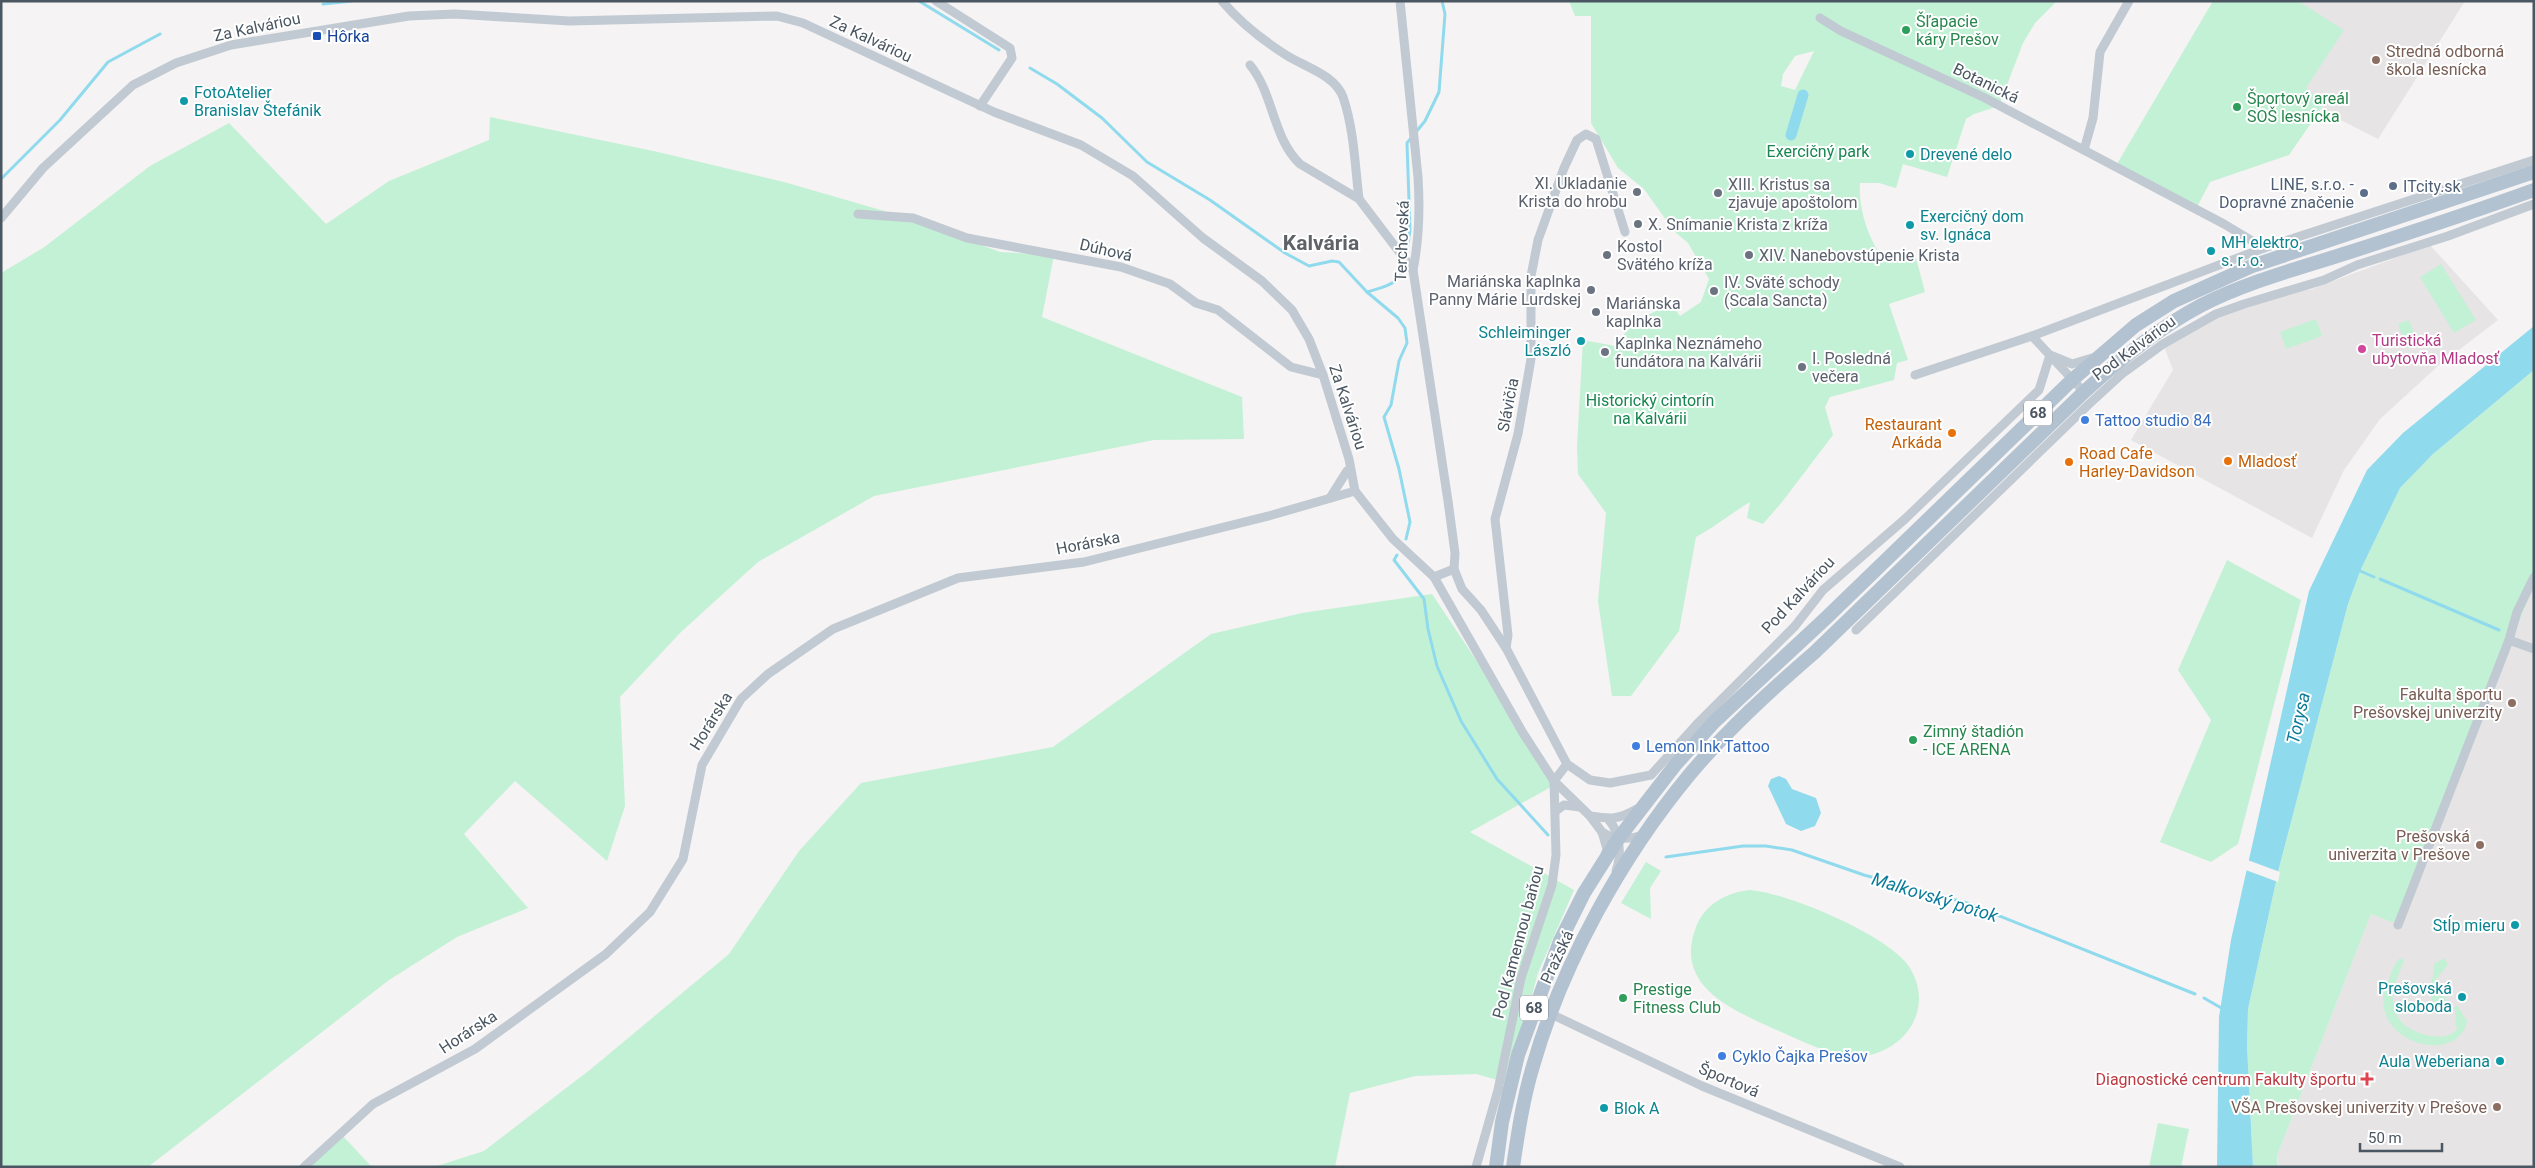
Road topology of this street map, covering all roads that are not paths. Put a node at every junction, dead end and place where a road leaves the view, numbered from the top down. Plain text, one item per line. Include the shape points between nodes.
1 (936, 1) edge
2 (1222, 1) edge
3 (1400, 1) edge
4 (2129, 1) edge
5 (1820, 18) dead end
6 (1250, 65) dead end
7 (980, 106) junction
8 (2084, 150) junction
9 (2534, 160) edge
10 (2534, 172) edge
11 (2534, 190) edge
12 (1359, 199) junction
13 (2534, 204) edge
14 (858, 214) dead end
15 (1, 218) edge
16 (1625, 232) dead end
17 (2264, 248) junction
18 (1410, 267) junction
19 (2032, 336) junction
20 (2103, 352) junction
21 (2050, 355) junction
22 (1323, 375) junction
23 (1915, 375) dead end
24 (2072, 380) junction
25 (2084, 392) junction
26 (1347, 471) dead end
27 (1355, 491) junction
28 (1330, 498) junction
29 (1454, 569) junction
30 (1434, 576) junction
31 (2534, 577) edge
32 (1856, 630) dead end
33 (2509, 640) junction
34 (1506, 648) junction
35 (2534, 650) edge
36 (1567, 764) junction
37 (1554, 781) junction
38 (1642, 806) junction
39 (1582, 808) junction
40 (1556, 811) junction
41 (1590, 816) junction
42 (1610, 820) junction
43 (1602, 832) junction
44 (1647, 832) junction
45 (1618, 838) junction
46 (1603, 860) junction
47 (1610, 889) junction
48 (2398, 925) dead end
49 (1551, 1014) junction
50 (304, 1167) edge
51 (1476, 1167) edge
52 (1496, 1167) edge
53 (1513, 1167) edge
54 (1900, 1167) edge

1 - 7 street via 1010,48 1012,58
2 - 12 street via 1256,33 1286,55 1328,78 1343,96
3 - 18 street, Terchovská via 1419,201
4 - 8 street via 2100,52 2094,118
5 - 8 street, Botanická
6 - 12 street via 1259,76 1292,156
7 - 15 street, Za Kalváriou via 803,23 777,16 569,21 455,14 409,16 231,45 176,62 133,85 43,168
7 - 22 street, Za Kalváriou via 1080,145 1133,176 1203,238 1262,281 1292,310 1309,339
8 - 17 street, Botanická
9 - 17 street
10 - 20 main road, Pod Kalváriou / 68 via 2252,266 2174,302 2136,325
11 - 25 main road, Pod Kalváriou / 68 via 2260,281 2201,306 2163,328
12 - 18 street
13 - 32 street, Pod Kalváriou via 2357,265 2324,280 2216,314 2168,341 2123,374 2088,406
14 - 22 street, Dúhová via 913,218 967,238 1121,267 1162,281 1196,303 1218,310 1292,367
16 - 34 street, Slávičia via 1596,139 1586,134 1577,140 1564,168 1538,240 1531,276 1531,359 1518,434 1495,519 1508,635
17 - 19 street
18 - 29 street, Terchovská via 1448,501
19 - 21 street, Pod Kalváriou
19 - 23 street
20 - 21 street via 2072,364
20 - 24 main road, Pod Kalváriou / 68
21 - 24 street, Pod Kalváriou
21 - 36 street, Pod Kalváriou via 2039,390 1905,519 1823,590 1796,626 1697,724 1651,775 1610,783 1590,780
22 - 27 street, Za Kalváriou via 1349,459
24 - 25 street, Pod Kalváriou
24 - 38 main road, Pod Kalváriou / 68 via 1826,619 1714,722
25 - 44 main road, Pod Kalváriou / 68 via 1727,733
26 - 28 street
27 - 28 street, Horárska
27 - 30 street, Za Kalváriou via 1392,539
28 - 50 street, Horárska via 1084,562 958,578 832,629 768,674 741,699 702,765 684,859 650,912 606,954 475,1049 373,1104
29 - 30 street
29 - 34 street, Terchovská via 1462,589
30 - 37 street, Za Kalváriou via 1523,733
31 - 33 street via 2514,619
33 - 35 street
33 - 48 street
34 - 36 street, Slávičia
36 - 37 street
37 - 39 street, Za Kalváriou
37 - 40 street, Pod Kamennou baňou
38 - 42 street
38 - 45 main road, Pod Kalváriou / 68
39 - 40 street via 1569,804
39 - 41 street, Za Kalváriou
40 - 51 street, Pod Kamennou baňou via 1552,885 1522,978 1498,1090
41 - 42 street
41 - 43 street, Za Kalváriou
42 - 45 street
43 - 45 street
43 - 46 street via 1607,848
44 - 45 street via 1638,837
44 - 47 main road, Pražská / 68
45 - 46 main road, Pražská / 68
45 - 47 street via 1619,862
46 - 52 main road, Pražská / 68 via 1560,941 1534,1007 1518,1055 1502,1122
47 - 49 main road, Pražská / 68
49 - 53 main road, Pražská / 68 via 1526,1091
49 - 54 street, Športová via 1702,1086

